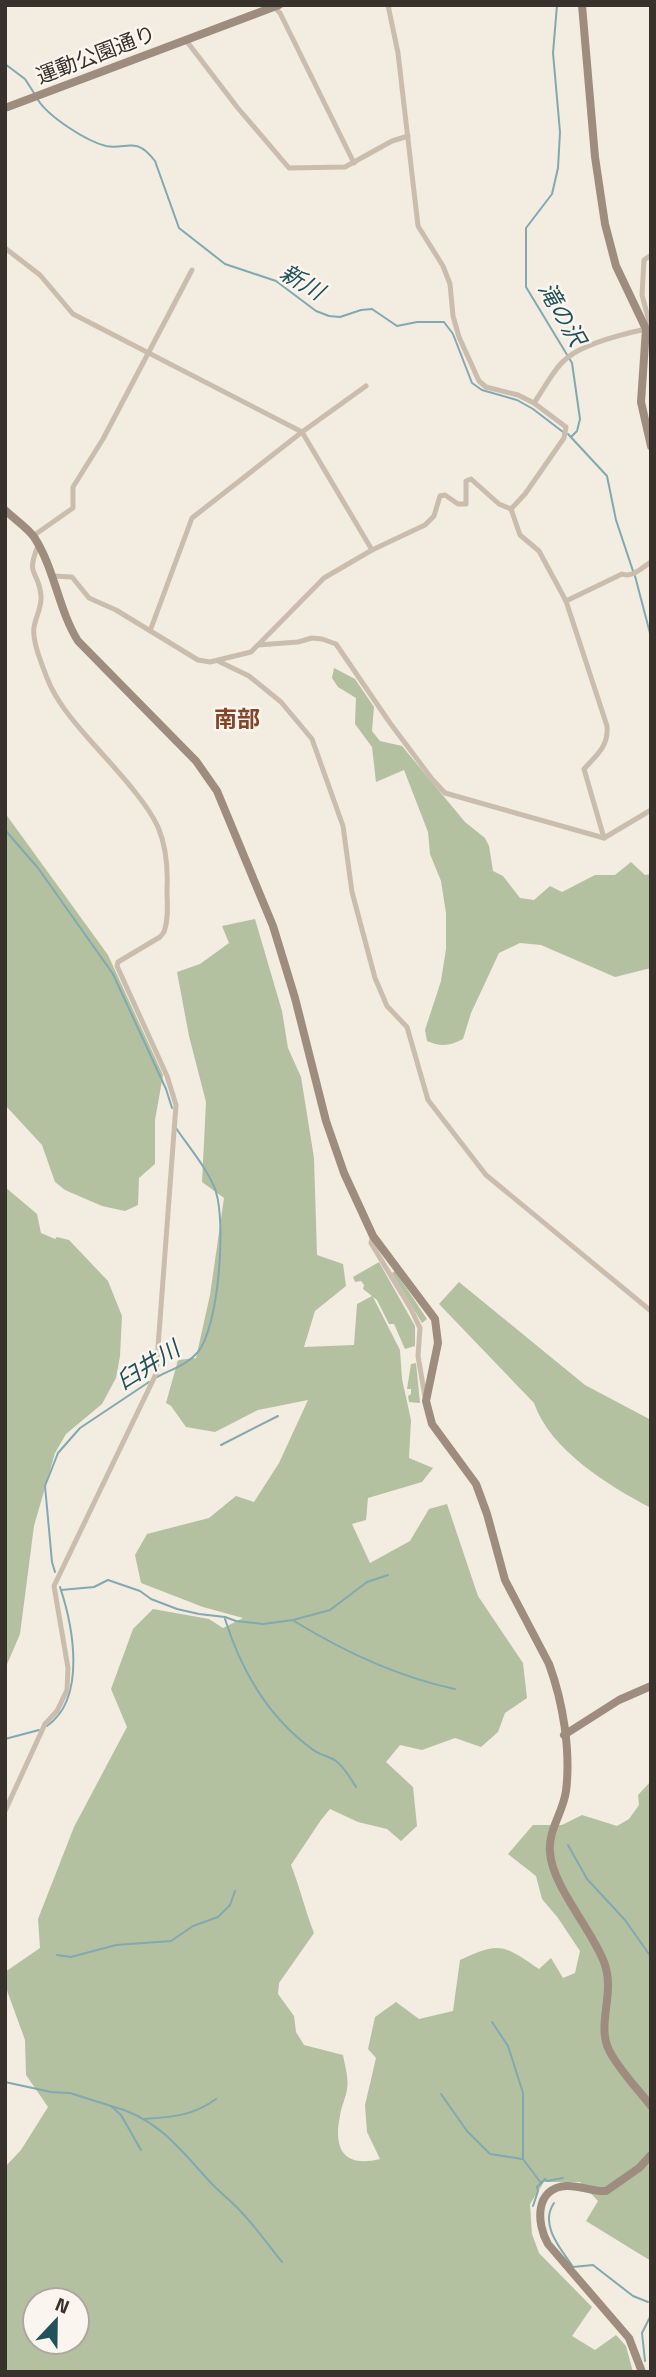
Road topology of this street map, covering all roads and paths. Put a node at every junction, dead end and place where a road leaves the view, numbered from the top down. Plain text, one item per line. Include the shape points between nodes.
1 (388, 5) edge
2 (582, 5) edge
3 (275, 6) edge
4 (184, 39) junction
5 (8, 107) edge
6 (408, 136) junction
7 (354, 163) junction
8 (5, 248) edge
9 (651, 255) edge
10 (192, 270) dead end
11 (648, 332) edge
12 (148, 354) junction
13 (366, 386) dead end
14 (534, 403) junction
15 (302, 432) junction
16 (651, 446) edge
17 (511, 509) junction
18 (5, 510) edge
19 (33, 536) junction
20 (38, 545) junction
21 (372, 550) junction
22 (651, 562) edge
23 (53, 576) junction
24 (566, 601) junction
25 (150, 631) junction
26 (258, 645) junction
27 (218, 661) junction
28 (651, 810) edge
29 (604, 838) junction
30 (373, 1236) junction
31 (651, 1311) edge
32 (426, 1401) junction
33 (651, 1686) edge
34 (565, 1735) junction
35 (5, 1811) edge
36 (651, 2106) edge
37 (651, 2155) edge
38 (642, 2372) edge

1 - 6 street
2 - 11 street via 605,224 616,266
3 - 4 street, 運動公園通り
3 - 7 street
4 - 5 street, 運動公園通り
4 - 7 street via 289,168
6 - 7 street
6 - 14 street via 418,226 443,266 453,316 479,381
8 - 12 street via 40,275 73,314
9 - 11 street via 644,260 642,295
10 - 12 street
11 - 14 street via 610,339 573,354
11 - 16 street via 640,402
12 - 15 street
12 - 19 street via 73,487 73,508
13 - 15 street
14 - 17 street via 566,427 565,437
15 - 21 street
15 - 25 street via 192,518
17 - 21 street via 471,479 466,481 466,504 440,496 434,516 425,524
17 - 24 street via 514,525 539,551
18 - 19 street
19 - 20 street
20 - 23 street
20 - 35 street via 32,571 41,595 34,626 48,679 73,721 153,818 164,850 164,932 117,966 176,1105 156,1374 54,1586 68,1668 67,1690 45,1724
21 - 26 street via 324,578
22 - 24 street via 634,574 622,574
23 - 25 street via 72,577 89,598
23 - 30 street via 78,640 196,761 217,791 273,926 326,1121
24 - 29 street via 607,726 603,748 584,769
25 - 27 street via 198,660
26 - 27 street via 251,652
26 - 29 street via 312,638 336,645 445,793
27 - 31 street via 249,676 281,702 312,739 343,826 352,892 375,978 387,1006 407,1027 428,1100 486,1175
28 - 29 street
30 - 32 street via 371,1243 420,1328 418,1356
30 - 32 street via 435,1319 438,1343
32 - 34 street via 432,1424 476,1484 505,1580 550,1664
33 - 34 street via 619,1700
34 - 36 street via 566,1791 549,1839 550,1856 604,1963 609,1983 604,2034 609,2050
37 - 38 street via 606,2191 567,2186 553,2189 539,2210 548,2244 629,2338

